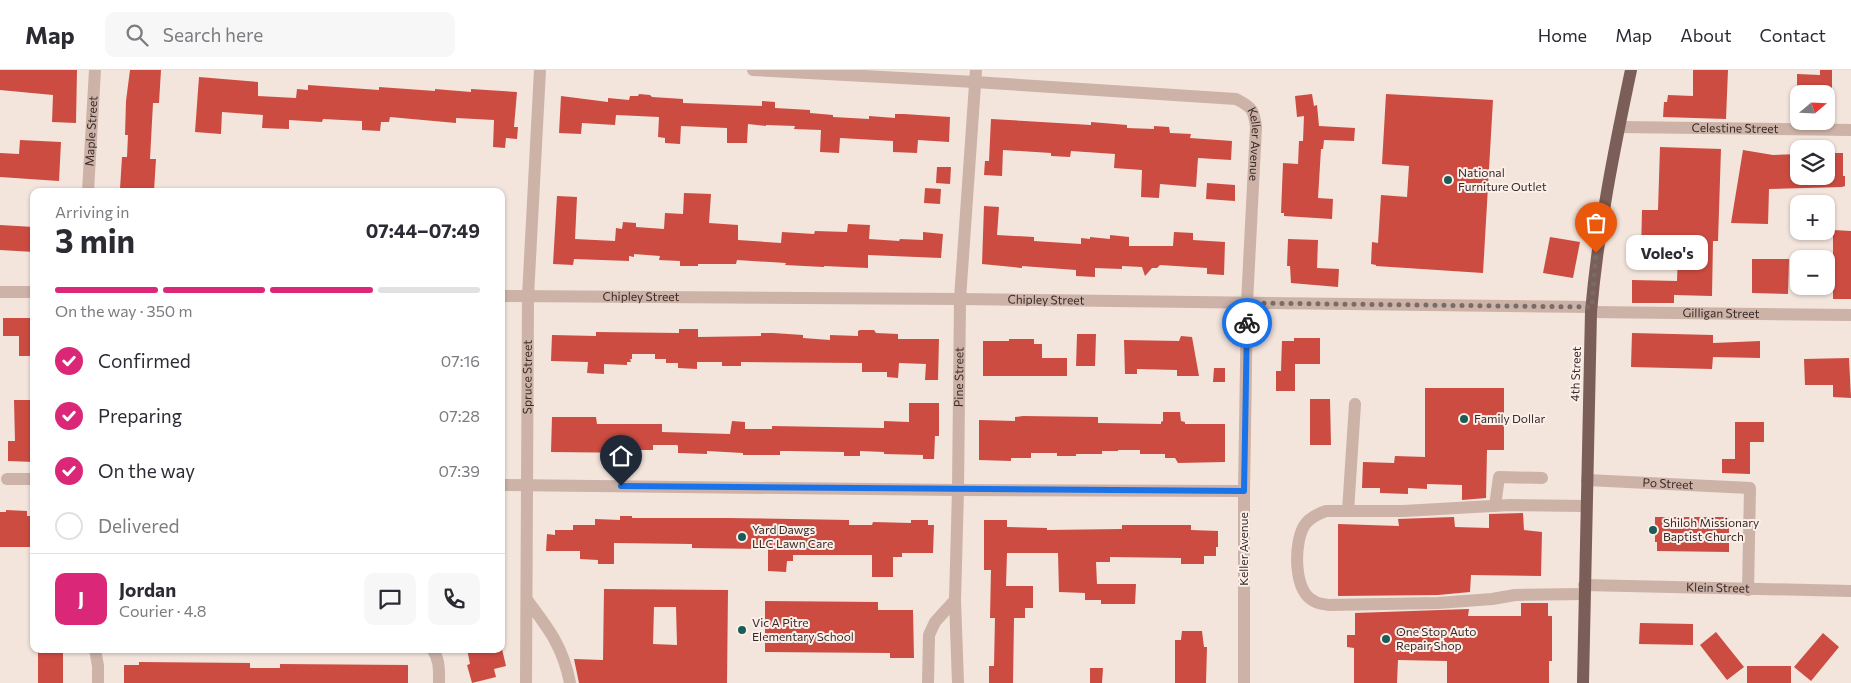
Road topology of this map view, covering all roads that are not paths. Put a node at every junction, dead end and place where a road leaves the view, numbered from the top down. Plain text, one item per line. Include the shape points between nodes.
1 (95, 70) edge
2 (540, 70) edge
3 (752, 70) edge
4 (1631, 70) edge
5 (975, 76) edge
6 (1619, 127) junction
7 (1851, 130) edge
8 (88, 188) edge
9 (0, 292) edge
10 (30, 292) edge
11 (505, 296) edge
12 (528, 296) junction
13 (960, 299) junction
14 (1248, 303) junction
15 (1592, 309) junction
16 (1851, 315) edge
17 (1355, 404) dead end
18 (1542, 478) dead end
19 (7, 479) dead end
20 (30, 479) edge
21 (1587, 480) junction
22 (505, 485) edge
23 (527, 485) junction
24 (958, 490) junction
25 (1244, 491) junction
26 (1495, 506) junction
27 (1586, 506) junction
28 (1348, 511) junction
29 (1584, 590) junction
30 (1748, 590) junction
31 (1851, 591) edge
32 (526, 600) junction
33 (956, 600) junction
34 (96, 653) edge
35 (436, 653) edge
36 (98, 683) edge
37 (439, 683) edge
38 (526, 683) edge
39 (570, 683) edge
40 (928, 683) edge
41 (958, 683) edge
42 (1244, 683) edge
43 (1583, 683) edge

1 - 8 street, Maple Street
2 - 12 street, Spruce Street
3 - 5 street, Keller Avenue
4 - 6 main road, 4th Street
5 - 13 street, Pine Street
5 - 14 street, Keller Avenue via 1236,99 1247,105 1254,113 1256,127
6 - 7 street, Celestine Street
6 - 15 main road, 4th Street via 1596,253
9 - 10 street
11 - 12 street, Chipley Street
12 - 13 street, Chipley Street
12 - 23 street, Spruce Street
13 - 14 street, Chipley Street
13 - 24 street, Pine Street
14 - 15 street, Chipley Street
14 - 25 street, Keller Avenue
15 - 16 street, Gilligan Street
15 - 21 main road, 4th Street
17 - 28 street
18 - 26 street via 1499,477
19 - 20 street
21 - 27 main road, 4th Street
21 - 30 street, Po Street via 1750,488
22 - 23 street
23 - 24 street
23 - 32 street, Spruce Street
24 - 25 street
24 - 33 street, Pine Street
25 - 42 street, Keller Avenue
26 - 27 street
26 - 28 street
27 - 29 main road, 4th Street
28 - 29 street, Klein Street via 1316,514 1304,526 1296,551 1299,580 1314,602 1329,605 1438,603
29 - 30 street, Klein Street
29 - 43 main road, 4th Street
30 - 31 street, Klein Street
32 - 38 street, Spruce Street
32 - 39 street via 551,631 566,664
33 - 40 street via 935,622 929,635
33 - 41 street, Pine Street
34 - 36 street
35 - 37 street

